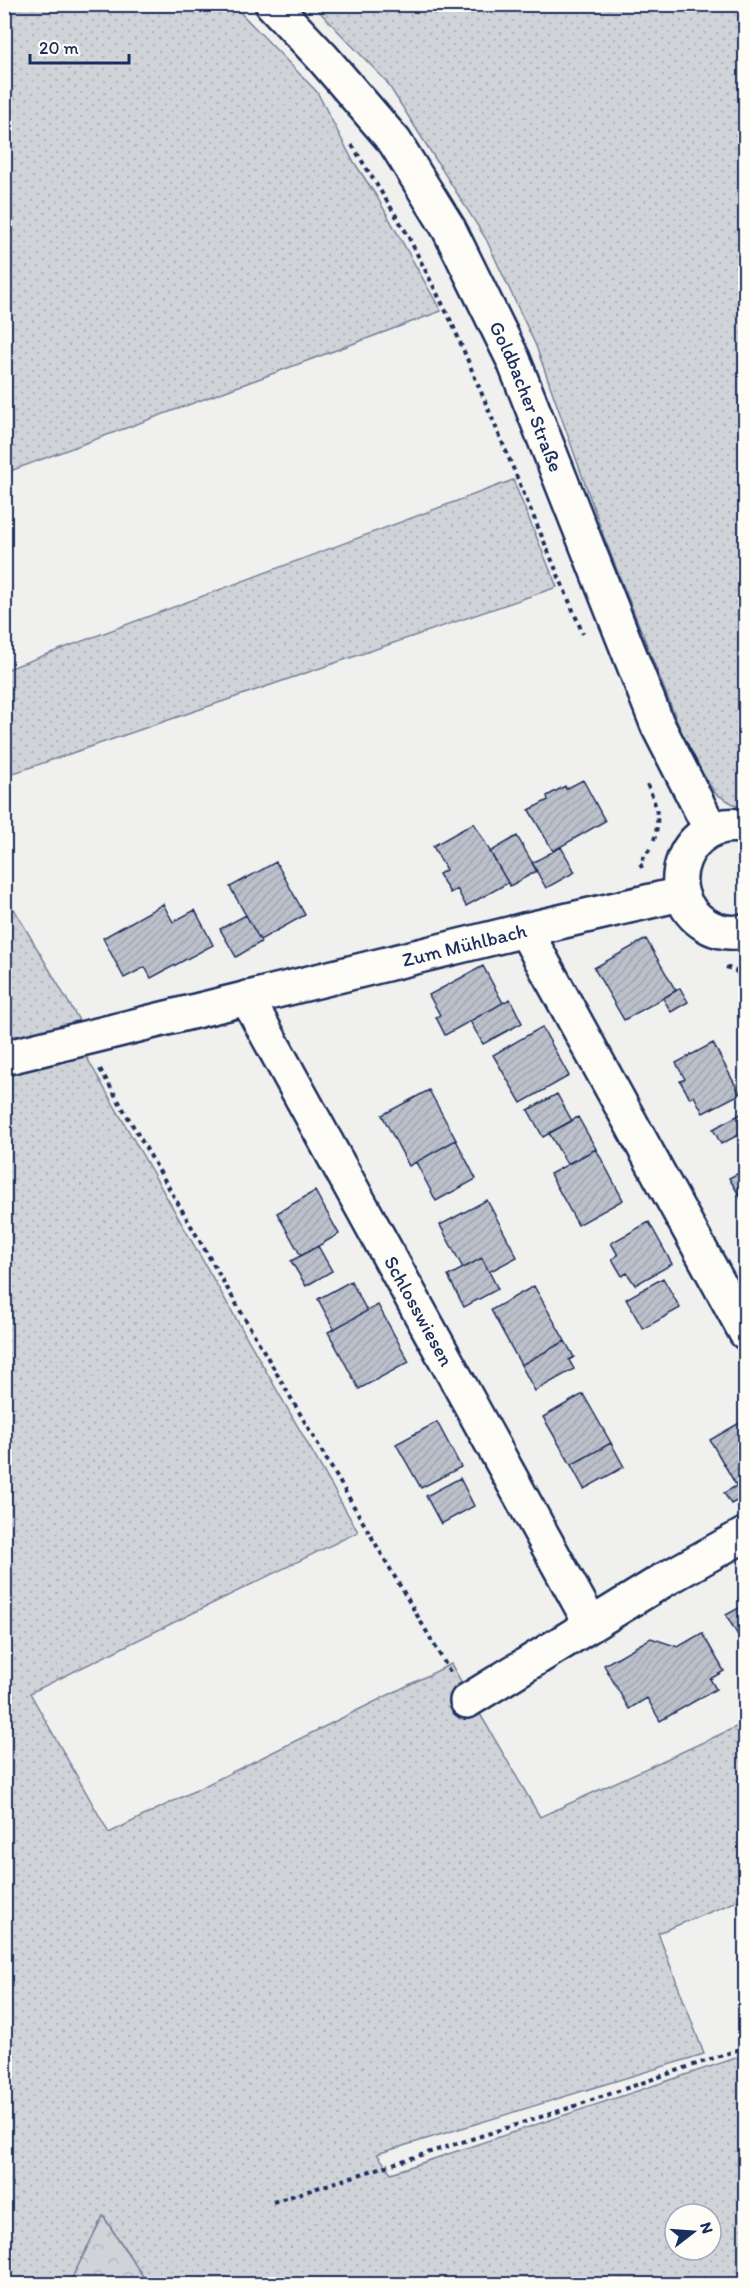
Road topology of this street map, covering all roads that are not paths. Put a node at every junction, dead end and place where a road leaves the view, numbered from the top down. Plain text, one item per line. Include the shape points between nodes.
1 (272, 4) edge
2 (746, 827) edge
3 (711, 830) junction
4 (666, 897) junction
5 (525, 930) junction
6 (746, 931) edge
7 (247, 998) junction
8 (4, 1058) edge
9 (746, 1333) edge
10 (746, 1534) edge
11 (591, 1624) junction
12 (467, 1701) road end

1 - 3 street, Goldbacher Straße via 395,142 449,229 513,359 658,726
2 - 3 street
3 - 4 street via 694,842 682,861 679,883
4 - 5 street, Zum Mühlbach
4 - 6 street via 711,928
5 - 7 street, Zum Mühlbach
5 - 9 street
7 - 8 street, Zum Mühlbach
7 - 11 street, Schlosswiesen
10 - 11 street
11 - 12 street

